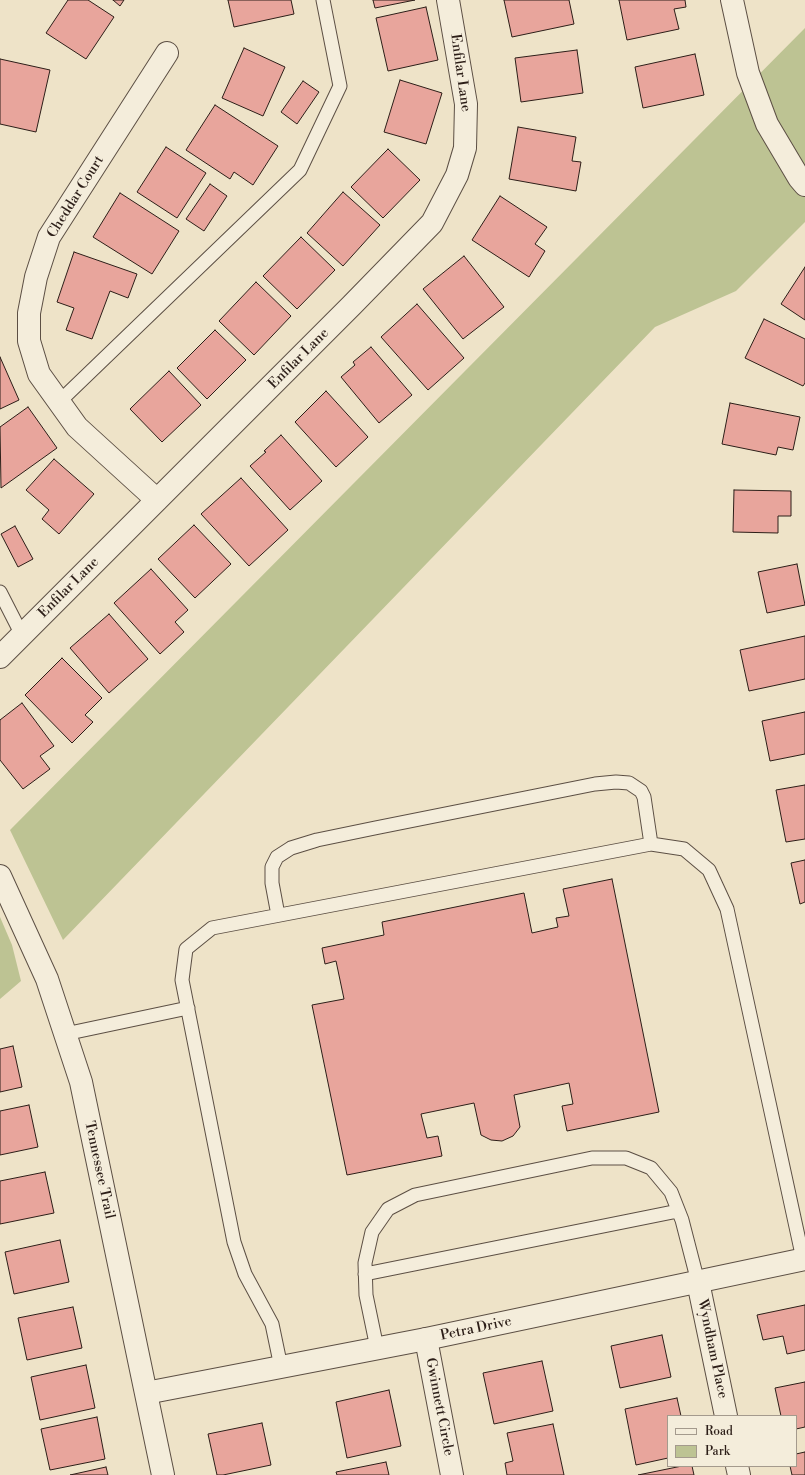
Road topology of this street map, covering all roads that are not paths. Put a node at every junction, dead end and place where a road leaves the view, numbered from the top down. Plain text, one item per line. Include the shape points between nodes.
1 (323, 0) edge
2 (448, 0) edge
3 (732, 0) edge
4 (167, 52) dead end
5 (805, 185) edge
6 (59, 402) junction
7 (157, 500) junction
8 (0, 592) edge
9 (22, 635) junction
10 (0, 657) edge
11 (651, 844) junction
12 (0, 876) edge
13 (278, 916) junction
14 (188, 1008) junction
15 (65, 1034) junction
16 (678, 1211) junction
17 (804, 1259) edge
18 (366, 1274) junction
19 (698, 1282) junction
20 (426, 1339) junction
21 (378, 1348) junction
22 (282, 1367) junction
23 (146, 1393) junction
24 (726, 1415) edge
25 (163, 1475) edge
26 (452, 1475) edge

1 - 6 lane via 340,86 300,170
2 - 7 street, Enfilar Lane via 466,104 465,148 457,176 432,223
3 - 5 street via 748,73 767,124 798,178
4 - 6 street, Cheddar Court via 50,237 36,277 29,314 30,341 39,374
6 - 7 street, Cheddar Court via 78,428
7 - 9 street, Enfilar Lane
8 - 9 lane
9 - 10 street, Enfilar Lane
11 - 13 lane
11 - 13 lane via 641,791 629,783 595,784 368,829 291,848 277,858 272,867
11 - 17 lane via 684,849 709,870 727,909
12 - 15 street, Tennessee Trail via 47,979
13 - 14 lane via 212,928 186,950 182,980
14 - 15 lane
14 - 22 lane via 234,1242 245,1274 272,1324
15 - 23 street, Tennessee Trail via 81,1082
16 - 18 lane
16 - 18 lane via 671,1192 651,1168 626,1158 592,1158 415,1195 395,1205 388,1209 372,1232 365,1263
16 - 19 lane
17 - 19 street, Petra Drive
18 - 21 lane via 366,1295
19 - 20 street, Petra Drive
19 - 24 street, Wyndham Place
20 - 21 street, Petra Drive
20 - 26 street, Gwinnett Circle
21 - 22 street, Petra Drive
22 - 23 street, Petra Drive
23 - 25 street, Tennessee Trail

